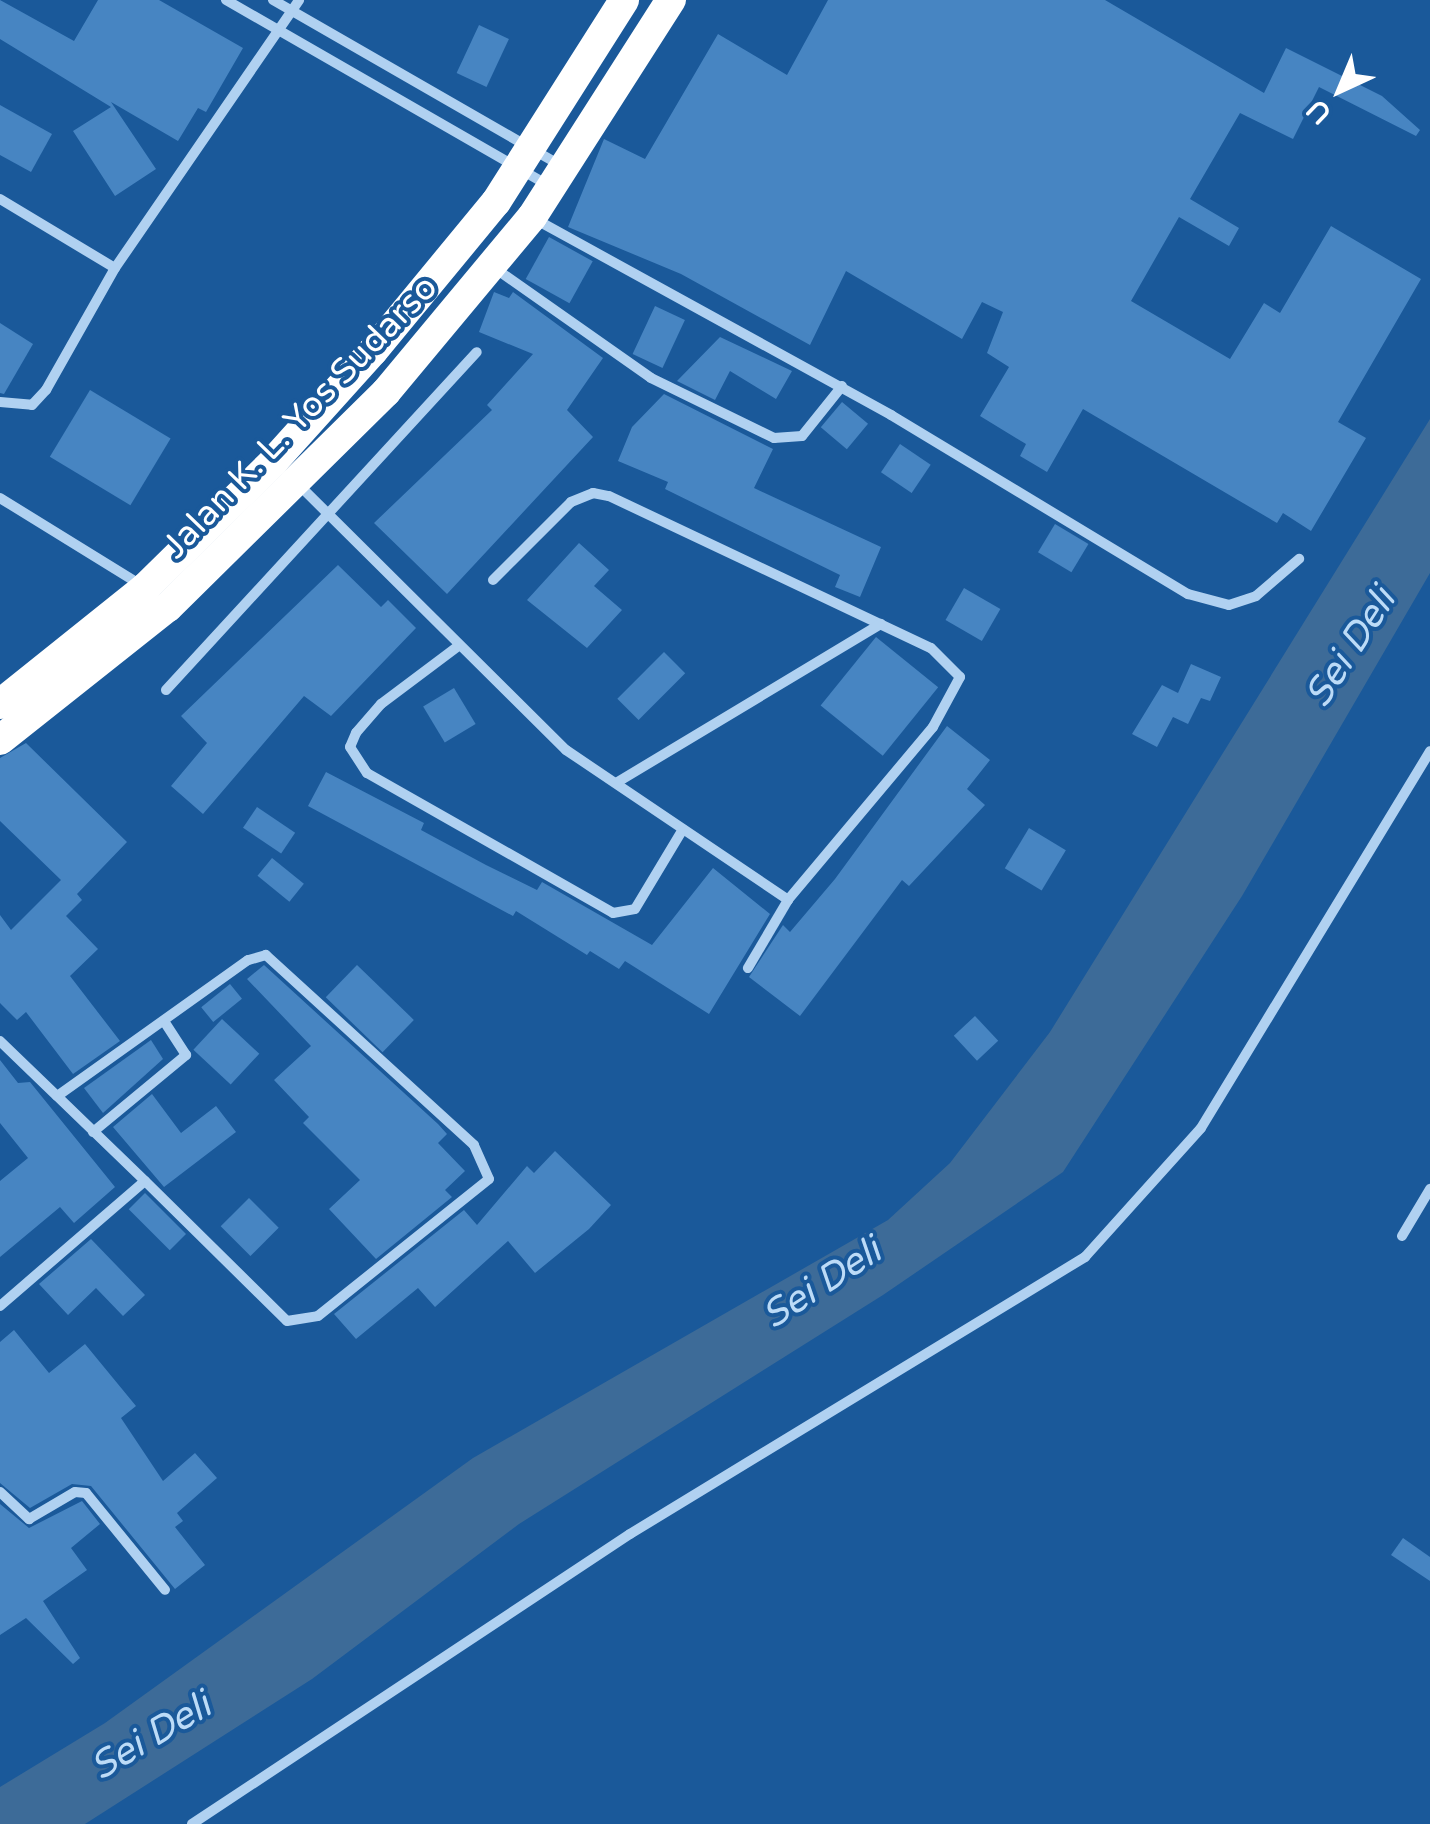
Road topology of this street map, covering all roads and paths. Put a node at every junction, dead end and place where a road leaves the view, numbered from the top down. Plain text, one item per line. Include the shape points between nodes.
1 (226, 0) edge
2 (273, 0) edge
3 (624, 0) edge
4 (671, 0) edge
5 (296, 6) edge
6 (281, 32) junction
7 (525, 158) junction
8 (559, 177) junction
9 (0, 199) edge
10 (532, 217) junction
11 (115, 268) junction
12 (502, 273) junction
13 (477, 352) dead end
14 (842, 386) junction
15 (0, 402) edge
16 (296, 482) junction
17 (0, 498) edge
18 (330, 516) junction
19 (1299, 559) dead end
20 (493, 580) dead end
21 (156, 597) junction
22 (881, 624) junction
23 (457, 648) junction
24 (166, 690) dead end
25 (0, 704) edge
26 (0, 740) edge
27 (1430, 751) edge
28 (616, 783) junction
29 (683, 829) junction
30 (788, 900) junction
31 (748, 968) dead end
32 (164, 1021) junction
33 (0, 1041) edge
34 (56, 1096) junction
35 (94, 1132) junction
36 (146, 1180) junction
37 (1430, 1189) edge
38 (1402, 1236) dead end
39 (0, 1306) edge
40 (0, 1492) edge
41 (165, 1590) dead end
42 (192, 1824) edge

1 - 6 street
2 - 5 street
3 - 7 highway, Jalan K. L. Yos Sudarso
4 - 8 highway, Jalan K. L. Yos Sudarso
5 - 6 street
5 - 7 street
6 - 7 street
6 - 11 street
7 - 8 street
7 - 8 street
7 - 21 highway, Jalan K. L. Yos Sudarso via 440,273
8 - 10 highway, Jalan K. L. Yos Sudarso
9 - 11 street
10 - 12 highway, Jalan K. L. Yos Sudarso
10 - 14 street
11 - 15 street via 46,390 32,405
12 - 14 street via 651,378 774,438 802,436
12 - 16 highway, Jalan K. L. Yos Sudarso
13 - 18 street
14 - 19 street via 1211,604 1256,596
16 - 18 street
16 - 21 highway, Jalan K. L. Yos Sudarso
17 - 21 street
18 - 23 street
18 - 24 street
20 - 22 street via 572,502 593,493 629,503
21 - 25 highway, Jalan K. L. Yos Sudarso
21 - 26 highway, Jalan K. L. Yos Sudarso
22 - 28 street
22 - 30 street via 946,660 959,686 934,727
23 - 28 street via 566,750
23 - 29 street via 382,704 356,733 350,748 368,773 613,913 636,909
27 - 42 street via 1202,1128 1085,1257 630,1534
28 - 29 street
29 - 30 street
30 - 31 street
32 - 34 street
32 - 35 street via 186,1054
32 - 36 street via 248,960 273,958 370,1056 474,1146 490,1179 318,1316 297,1324 278,1314
33 - 34 street
34 - 35 street
35 - 36 street
36 - 39 street
37 - 38 street
40 - 41 street via 29,1519 75,1492 86,1493

